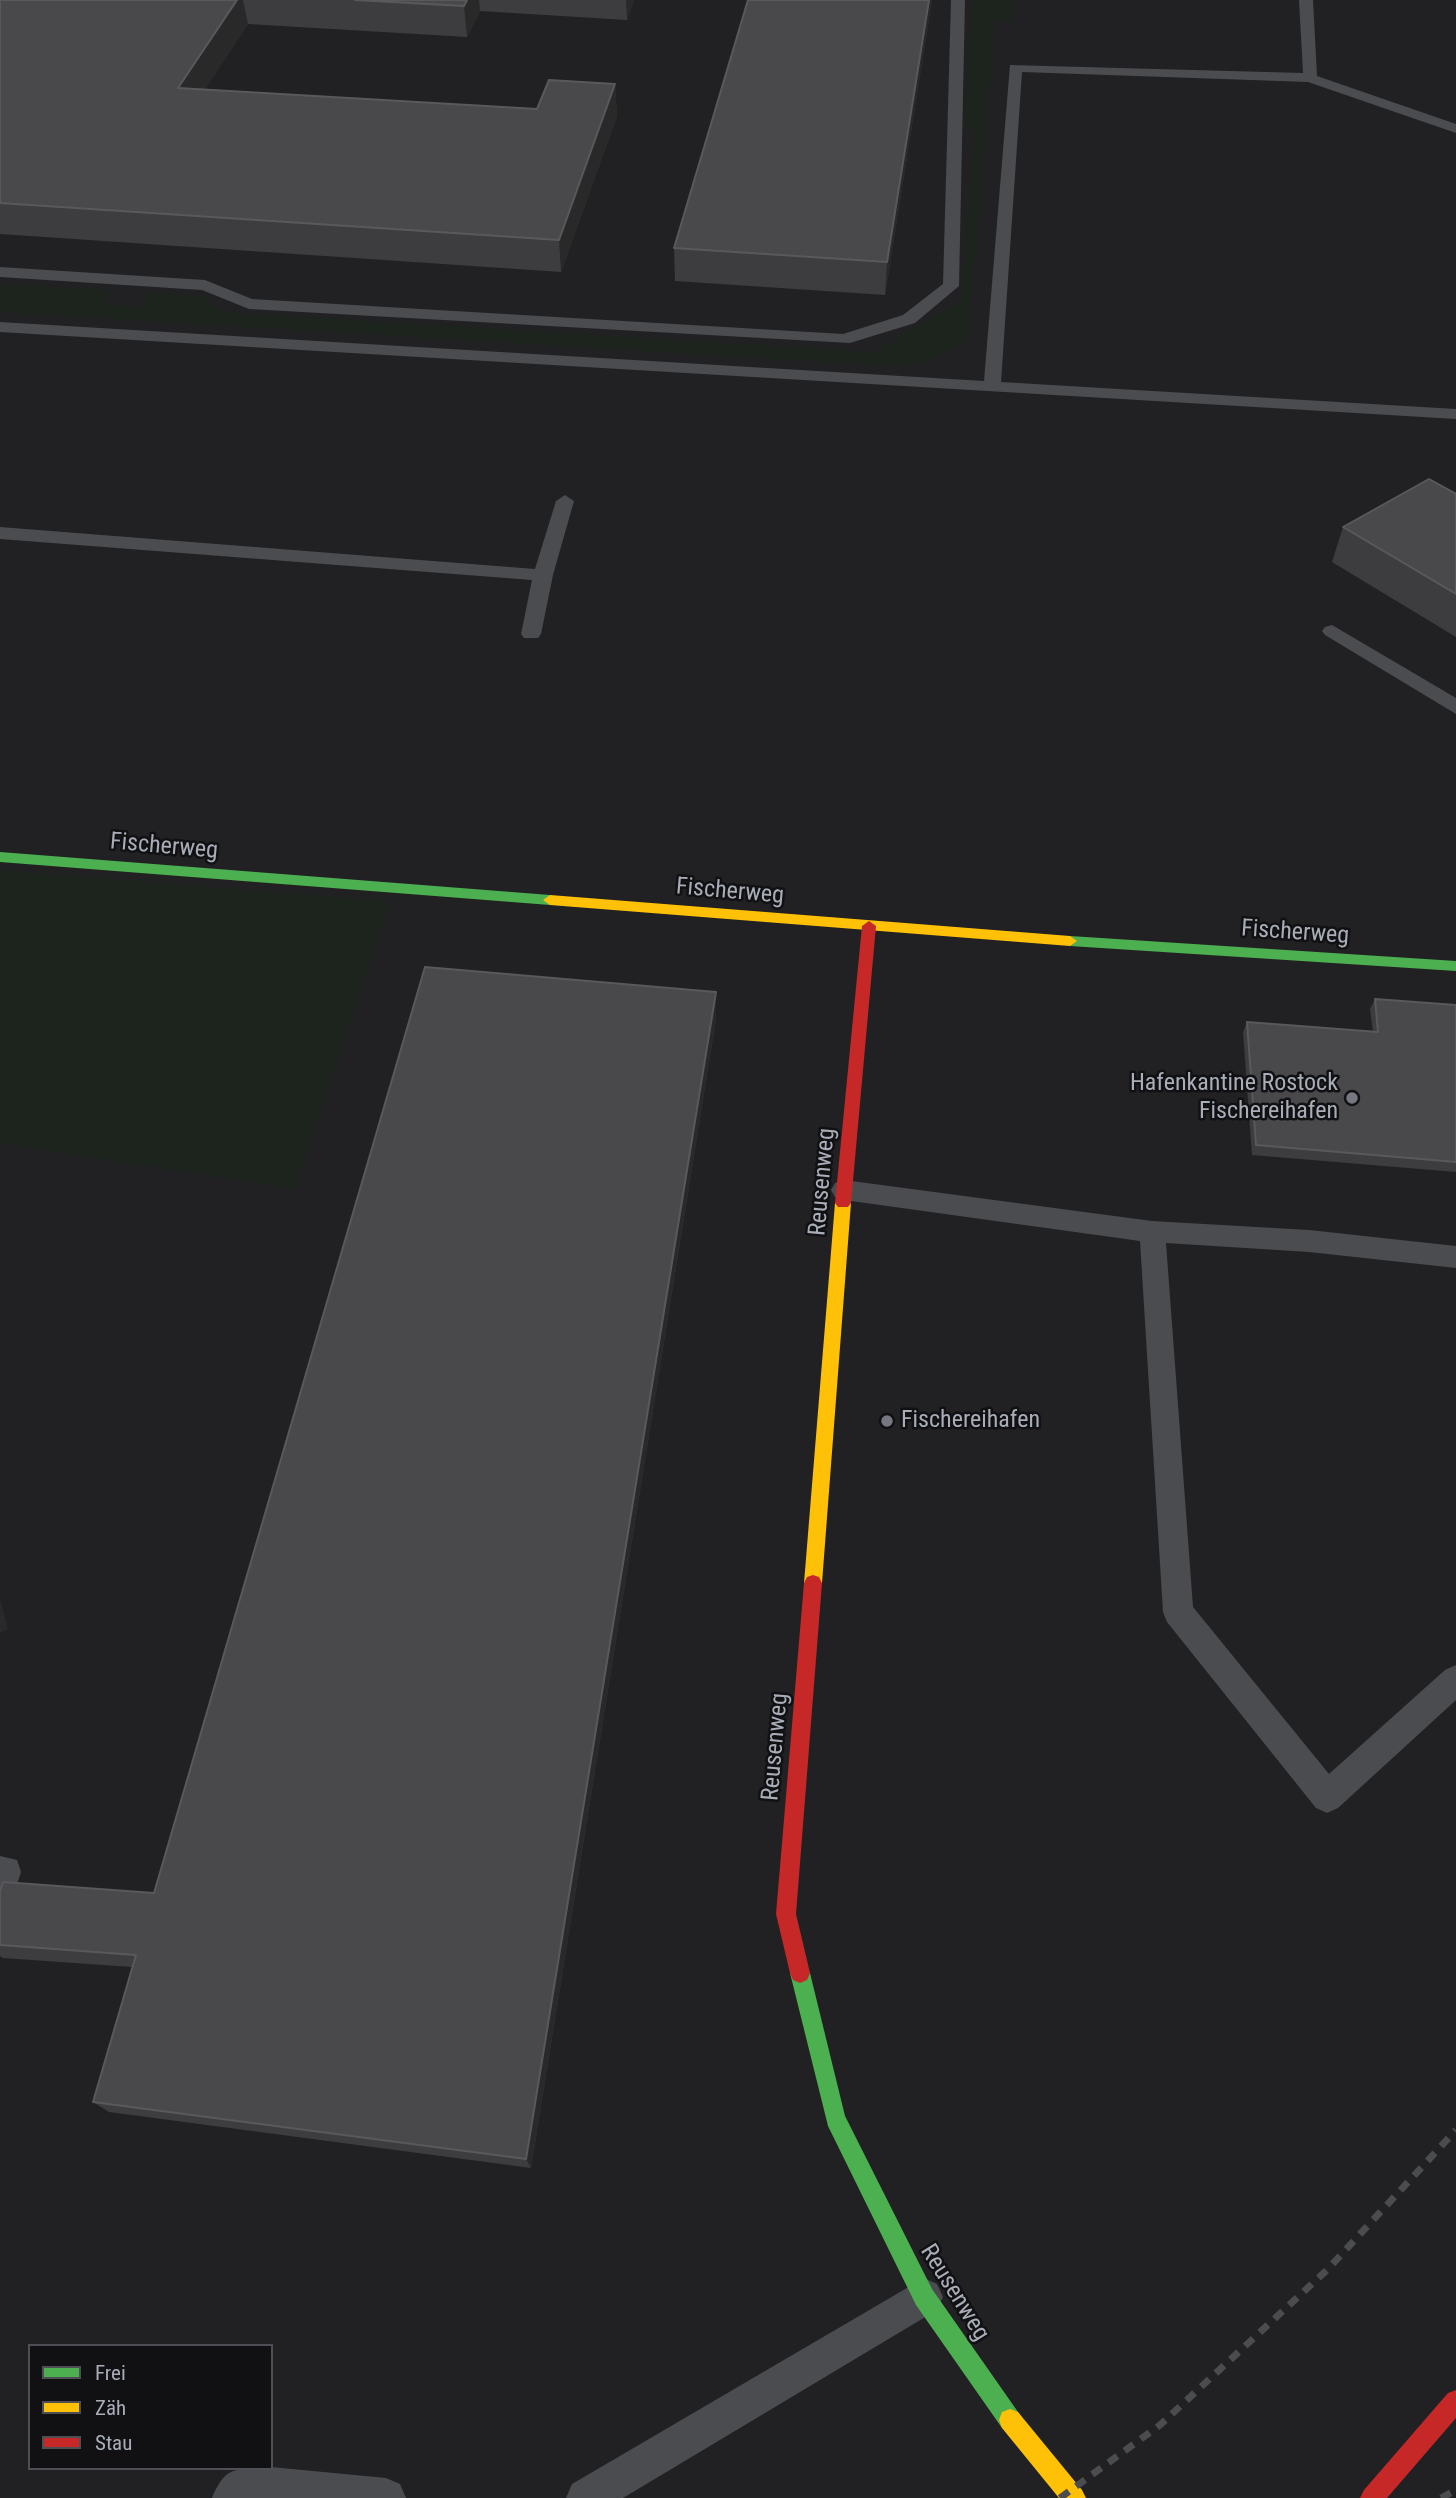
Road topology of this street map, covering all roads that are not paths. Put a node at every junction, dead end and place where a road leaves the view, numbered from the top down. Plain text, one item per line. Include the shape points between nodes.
1 (958, 0) edge
2 (1306, 0) edge
3 (1310, 78) junction
4 (1456, 129) edge
5 (0, 272) edge
6 (0, 327) edge
7 (992, 386) junction
8 (1456, 414) edge
9 (565, 501) dead end
10 (0, 533) edge
11 (543, 575) junction
12 (1332, 631) dead end
13 (531, 634) dead end
14 (1456, 707) edge
15 (0, 857) edge
16 (870, 926) junction
17 (1456, 966) edge
18 (844, 1190) junction
19 (1152, 1233) junction
20 (1456, 1257) edge
21 (1456, 1680) edge
22 (924, 2297) junction
23 (1456, 2401) edge
24 (232, 2498) edge
25 (386, 2498) edge
26 (586, 2498) edge
27 (1074, 2498) edge
28 (1372, 2498) edge

1 - 5 lane via 951,285 909,319 844,339 249,304 205,285
2 - 3 lane
3 - 4 lane
3 - 7 lane via 1015,68
6 - 7 lane
7 - 8 lane
9 - 11 lane
10 - 11 lane
11 - 13 lane
12 - 14 lane
15 - 16 street, Fischerweg
16 - 17 street, Fischerweg
16 - 18 street, Reusenweg
18 - 19 lane
18 - 22 street, Reusenweg via 786,1914 835,2119
19 - 20 lane via 1309,1241
19 - 21 lane via 1178,1612 1327,1797
22 - 26 lane
22 - 27 street, Reusenweg via 1022,2435
23 - 28 street
24 - 25 lane via 247,2484

